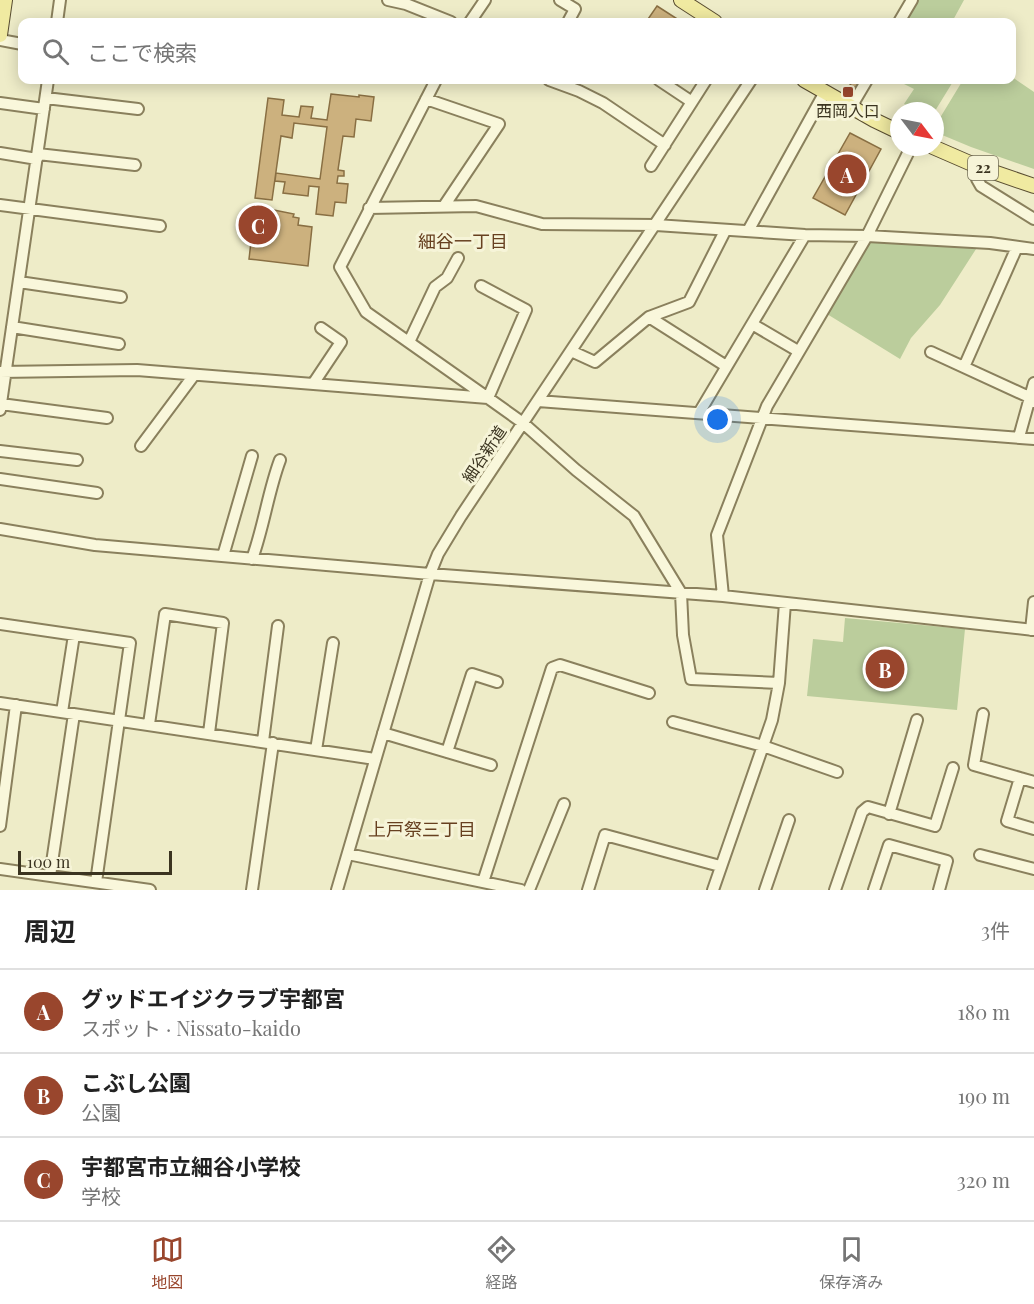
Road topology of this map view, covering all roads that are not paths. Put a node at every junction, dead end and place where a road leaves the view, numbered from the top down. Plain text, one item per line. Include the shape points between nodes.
1 (5, 0) edge
2 (60, 0) edge
3 (388, 0) edge
4 (485, 0) edge
5 (560, 0) edge
6 (681, 0) edge
7 (912, 0) edge
8 (58, 18) edge
9 (441, 18) edge
10 (473, 18) edge
11 (570, 18) edge
12 (709, 18) edge
13 (901, 18) edge
14 (0, 35) edge
15 (0, 40) edge
16 (18, 43) edge
17 (48, 84) edge
18 (434, 84) edge
19 (560, 84) edge
20 (583, 84) edge
21 (665, 84) edge
22 (703, 84) edge
23 (748, 84) edge
24 (811, 84) edge
25 (865, 84) edge
26 (579, 91) junction
27 (825, 92) junction
28 (426, 99) junction
29 (692, 102) junction
30 (0, 103) edge
31 (45, 104) junction
32 (851, 107) junction
33 (138, 110) dead end
34 (890, 127) edge
35 (665, 145) junction
36 (944, 152) edge
37 (0, 153) edge
38 (38, 156) junction
39 (907, 156) edge
40 (135, 165) dead end
41 (651, 166) dead end
42 (979, 167) junction
43 (1034, 186) edge
44 (0, 204) edge
45 (444, 206) junction
46 (369, 208) junction
47 (30, 209) junction
48 (1034, 219) edge
49 (160, 225) dead end
50 (656, 225) junction
51 (725, 231) junction
52 (748, 231) junction
53 (805, 235) junction
54 (867, 236) junction
55 (1017, 247) junction
56 (1034, 249) edge
57 (458, 258) dead end
58 (19, 282) junction
59 (482, 286) dead end
60 (121, 297) dead end
61 (649, 317) junction
62 (752, 324) junction
63 (12, 327) junction
64 (321, 328) dead end
65 (409, 342) junction
66 (119, 344) dead end
67 (571, 351) junction
68 (798, 351) junction
69 (931, 352) dead end
70 (726, 366) junction
71 (964, 368) junction
72 (3, 372) edge
73 (194, 375) junction
74 (1034, 383) edge
75 (314, 384) junction
76 (488, 398) junction
77 (1032, 400) edge
78 (538, 401) junction
79 (1, 404) edge
80 (0, 410) edge
81 (699, 413) junction
82 (763, 417) junction
83 (107, 418) dead end
84 (523, 423) junction
85 (1019, 437) junction
86 (1034, 439) edge
87 (141, 446) dead end
88 (0, 451) edge
89 (252, 456) dead end
90 (78, 460) dead end
91 (280, 460) dead end
92 (0, 480) edge
93 (97, 493) dead end
94 (0, 529) edge
95 (223, 556) junction
96 (252, 559) junction
97 (430, 574) junction
98 (681, 593) junction
99 (723, 596) junction
100 (1034, 602) edge
101 (785, 603) junction
102 (0, 624) edge
103 (278, 626) dead end
104 (1032, 630) edge
105 (74, 635) junction
106 (333, 643) dead end
107 (497, 682) dead end
108 (779, 683) junction
109 (649, 693) dead end
110 (0, 703) edge
111 (16, 705) junction
112 (62, 712) junction
113 (74, 714) junction
114 (983, 714) dead end
115 (121, 720) junction
116 (917, 720) dead end
117 (673, 722) dead end
118 (148, 724) junction
119 (383, 733) junction
120 (209, 734) junction
121 (268, 742) junction
122 (763, 746) junction
123 (316, 750) junction
124 (447, 752) junction
125 (375, 759) junction
126 (491, 765) dead end
127 (953, 768) dead end
128 (837, 772) dead end
129 (1020, 778) junction
130 (1034, 782) edge
131 (564, 804) dead end
132 (889, 813) junction
133 (789, 820) dead end
134 (0, 826) edge
135 (1034, 829) edge
136 (348, 854) junction
137 (980, 855) dead end
138 (720, 866) junction
139 (0, 869) edge
140 (1034, 869) edge
141 (50, 876) junction
142 (96, 882) junction
143 (483, 882) junction
144 (150, 890) edge
145 (252, 890) edge
146 (337, 890) edge
147 (521, 890) edge
148 (529, 890) edge
149 (588, 890) edge
150 (713, 890) edge
151 (765, 890) edge
152 (835, 890) edge
153 (874, 890) edge
154 (939, 890) edge

1 - 14 main road
2 - 8 street
3 - 9 street
4 - 10 street
5 - 11 street via 574,9
6 - 12 main road
7 - 13 street
15 - 16 street
17 - 31 street
18 - 28 street
19 - 26 street
20 - 26 street
21 - 29 street
22 - 29 street
23 - 50 street, 細谷新道
24 - 27 main road
25 - 32 street
26 - 35 street
27 - 32 main road
27 - 52 street
28 - 45 street via 499,124
28 - 46 street
29 - 35 street
30 - 31 street
31 - 33 street
31 - 38 street
32 - 34 main road
35 - 41 street
36 - 42 main road, 22
37 - 38 street
38 - 40 street
38 - 47 street
39 - 54 street
42 - 43 main road, 22
42 - 48 street via 977,179 981,186
44 - 47 street
45 - 46 street
45 - 50 street via 476,206 542,224
46 - 65 street via 340,267 366,312
47 - 49 street
47 - 58 street
50 - 51 street
50 - 67 street, 細谷新道
51 - 52 street
51 - 61 street via 688,302
52 - 53 street
53 - 54 street
53 - 62 street
54 - 55 street
54 - 68 street
55 - 56 street
55 - 71 street
57 - 65 street via 447,278 435,287
58 - 60 street
58 - 63 street
59 - 76 street via 526,310
61 - 67 street via 595,362
61 - 70 street
62 - 68 street
62 - 70 street
63 - 66 street
63 - 72 street
64 - 75 street via 341,342
65 - 76 street
67 - 78 street, 細谷新道
68 - 82 street
69 - 71 street
70 - 81 street
71 - 77 street
72 - 73 street via 137,370
72 - 79 street
73 - 75 street
73 - 87 street
74 - 77 street
75 - 76 street
76 - 84 street
77 - 85 street
78 - 81 street
78 - 84 street, 細谷新道
79 - 80 street
79 - 83 street
81 - 82 street
82 - 85 street
82 - 99 street via 717,535
84 - 97 street, 細谷新道 via 449,535
84 - 98 street via 634,516
85 - 86 street
88 - 90 street
89 - 95 street
91 - 96 street
92 - 93 street
94 - 95 street via 95,545
95 - 96 street
96 - 97 street
97 - 98 street
97 - 119 street, 細谷新道
98 - 99 street
98 - 108 street via 691,679
99 - 101 street
100 - 104 street
101 - 104 street
101 - 108 street
102 - 105 street
103 - 121 street
105 - 112 street
105 - 115 street via 130,643
106 - 123 street
107 - 124 street via 472,674
108 - 122 street
109 - 143 street via 560,665 552,668
110 - 111 street
111 - 112 street
111 - 134 street
112 - 113 street
113 - 115 street
113 - 141 street
114 - 129 street via 974,765
115 - 118 street
115 - 142 street
116 - 132 street
117 - 122 street
118 - 120 street
118 - 120 street via 165,614 223,623
119 - 124 street
119 - 125 street, 細谷新道
120 - 121 street
121 - 123 street
121 - 145 street
122 - 128 street
122 - 138 street
123 - 125 street
124 - 126 street
125 - 136 street, 細谷新道
127 - 132 street via 935,826
129 - 130 street
129 - 135 street via 1007,821
131 - 148 street
132 - 152 street via 868,807 862,812
133 - 151 street
136 - 143 street
136 - 146 street, 細谷新道
137 - 140 street
138 - 149 street via 605,835
138 - 150 street
139 - 141 street
141 - 142 street
142 - 144 street
143 - 147 street
153 - 154 street via 889,845 947,861

